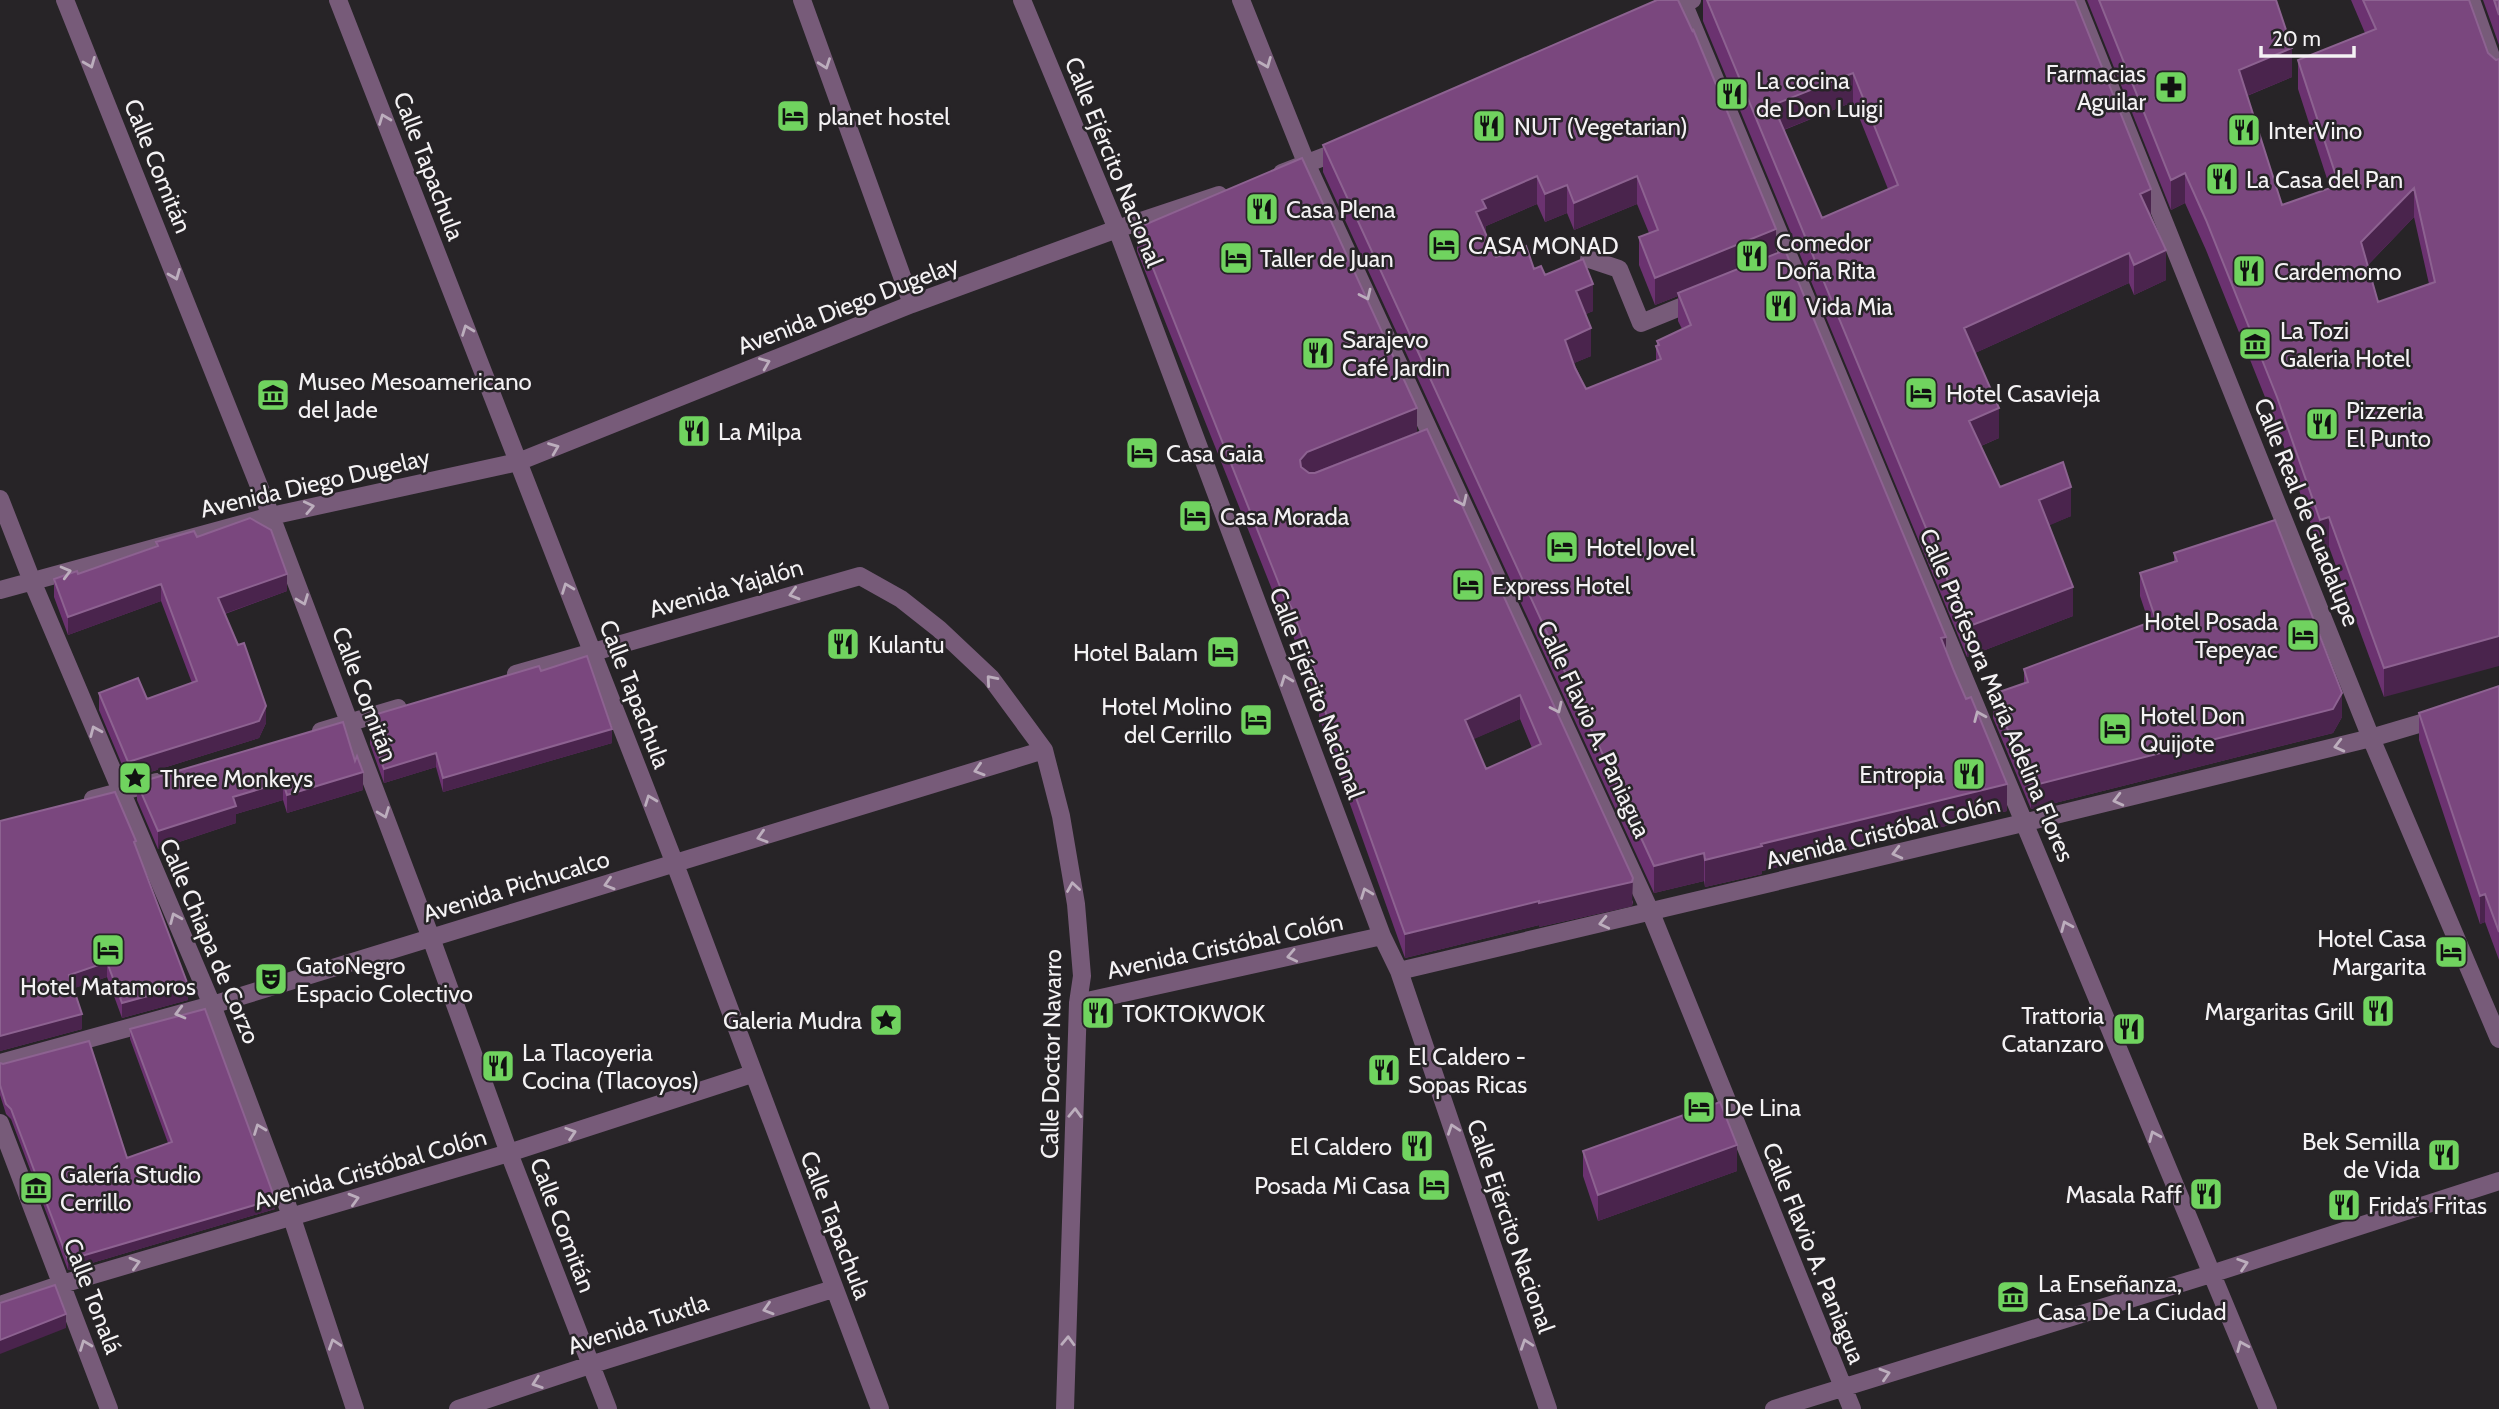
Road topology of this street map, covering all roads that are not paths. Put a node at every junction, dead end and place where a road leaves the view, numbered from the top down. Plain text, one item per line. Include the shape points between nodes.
1 (65, 0) edge
2 (338, 0) edge
3 (802, 0) edge
4 (1022, 0) edge
5 (1241, 0) edge
6 (2075, 0) edge
7 (2470, 0) edge
8 (1686, 1) edge
9 (1646, 19) edge
10 (2499, 79) edge
11 (1357, 144) edge
12 (1307, 165) junction
13 (1269, 178) edge
14 (1231, 191) edge
15 (1117, 229) junction
16 (1589, 260) dead end
17 (1718, 292) edge
18 (912, 304) junction
19 (518, 462) junction
20 (0, 499) edge
21 (271, 516) junction
22 (860, 576) joint
23 (32, 581) junction
24 (0, 590) edge
25 (592, 652) junction
26 (503, 677) edge
27 (413, 703) edge
28 (2461, 711) edge
29 (349, 722) junction
30 (299, 738) edge
31 (2371, 738) junction
32 (1044, 750) junction
33 (172, 778) edge
34 (121, 793) junction
35 (76, 804) edge
36 (2024, 823) junction
37 (674, 864) junction
38 (1651, 913) junction
39 (1382, 936) junction
40 (431, 937) junction
41 (1399, 971) junction
42 (1078, 1003) junction
43 (212, 1005) junction
44 (2499, 1039) edge
45 (0, 1063) edge
46 (752, 1074) junction
47 (0, 1123) edge
48 (509, 1153) junction
49 (2499, 1181) edge
50 (292, 1218) junction
51 (2211, 1274) junction
52 (62, 1284) junction
53 (833, 1289) junction
54 (0, 1305) edge
55 (590, 1365) junction
56 (1842, 1387) junction
57 (110, 1409) edge
58 (355, 1409) edge
59 (458, 1409) edge
60 (608, 1409) edge
61 (880, 1409) edge
62 (1065, 1409) edge
63 (1548, 1409) edge
64 (1773, 1409) edge
65 (1852, 1409) edge
66 (2269, 1409) edge

1 -> 21 street, Calle Comitán
19 -> 2 street, Calle Tapachula
3 -> 18 street
4 - 15 street, Calle Ejército Nacional
5 -> 12 street, Calle Flavio A. Paniagua
6 - 31 street, Calle Real de Guadalupe
7 - 10 street
8 - 9 street
36 -> 8 street, Calle Profesora María Adelina Flores via 1785,265
11 - 12 street
12 - 13 street
12 -> 38 street, Calle Flavio A. Paniagua via 1427,440
14 - 15 street, Avenida Diego Dugelay
15 - 18 street, Avenida Diego Dugelay
39 -> 15 street, Calle Ejército Nacional
16 - 17 street via 1619,269 1641,323
19 -> 18 street, Avenida Diego Dugelay
21 -> 19 street, Avenida Diego Dugelay
25 -> 19 street, Calle Tapachula
20 - 23 street, Calle Chiapa de Corzo
23 -> 21 street, Avenida Diego Dugelay
21 -> 29 street, Calle Comitán
22 -> 25 street, Avenida Yajalón
32 -> 22 street, Calle Doctor Navarro via 991,678 910,606
23 - 24 street, Avenida Diego Dugelay
34 -> 23 street, Calle Chiapa de Corzo
25 - 26 street, Avenida Yajalón
37 -> 25 street, Calle Tapachula
27 - 29 street
28 - 31 street, Avenida Cristóbal Colón
29 - 30 street
29 -> 40 street, Calle Comitán
31 -> 36 street, Avenida Cristóbal Colón
31 - 44 street, Calle Real de Guadalupe
32 -> 37 street, Avenida Pichucalco
42 -> 32 street, Calle Doctor Navarro via 1082,976 1076,904 1062,816
33 - 34 street
34 - 35 street
43 -> 34 street, Calle Chiapa de Corzo
36 -> 38 street, Avenida Cristóbal Colón
51 -> 36 street, Calle Profesora María Adelina Flores
37 -> 40 street, Avenida Pichucalco
37 - 46 street, Calle Tapachula
38 -> 41 street, Avenida Cristóbal Colón
38 - 56 street, Calle Flavio A. Paniagua
39 - 41 street, Calle Ejército Nacional
39 -> 42 street, Avenida Cristóbal Colón
40 - 43 street, Avenida Pichucalco
40 - 48 street, Calle Comitán
63 -> 41 street, Calle Ejército Nacional
62 -> 42 street, Calle Doctor Navarro
43 -> 45 street, Avenida Pichucalco
50 -> 43 street, Calle Chiapa de Corzo
48 -> 46 street, Avenida Cristóbal Colón
46 - 53 street, Calle Tapachula
47 - 52 street, Calle Tonalá
50 -> 48 street, Avenida Cristóbal Colón
48 - 55 street, Calle Comitán
51 -> 49 street
52 -> 50 street, Avenida Cristóbal Colón
58 -> 50 street, Calle Chiapa de Corzo
56 -> 51 street
66 -> 51 street, Calle Profesora María Adelina Flores
52 - 54 street, Avenida Cristóbal Colón
57 -> 52 street, Calle Tonalá
53 -> 55 street, Avenida Tuxtla
53 - 61 street, Calle Tapachula
55 -> 59 street, Avenida Tuxtla
55 - 60 street, Calle Comitán
56 - 64 street
56 - 65 street, Calle Flavio A. Paniagua

